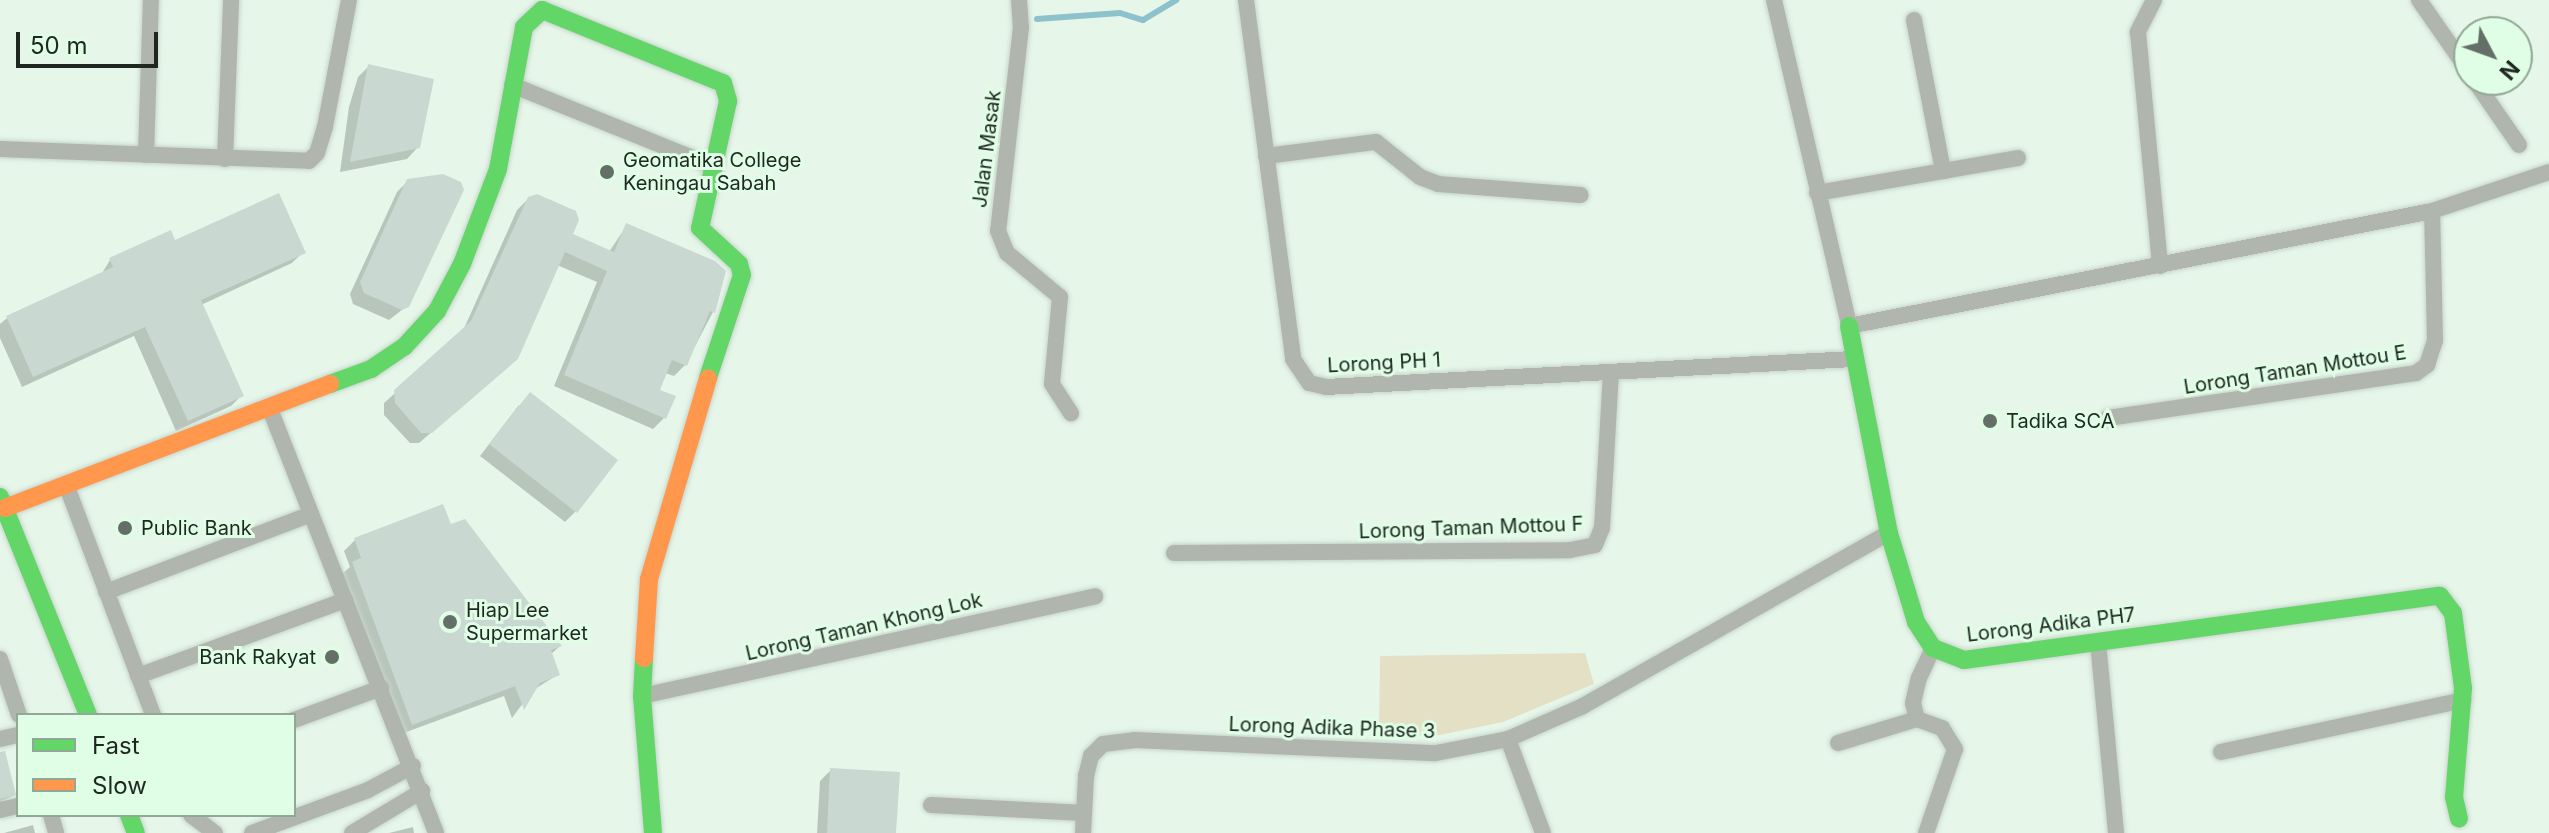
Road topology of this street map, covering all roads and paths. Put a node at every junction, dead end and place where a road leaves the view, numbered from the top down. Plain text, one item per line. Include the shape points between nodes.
1 (151, 0) edge
2 (231, 0) edge
3 (349, 0) edge
4 (1019, 0) edge
5 (1246, 0) edge
6 (1774, 0) edge
7 (2154, 0) edge
8 (2419, 0) edge
9 (1914, 20) dead end
10 (2453, 49) edge
11 (512, 85) junction
12 (2485, 96) edge
13 (2519, 145) dead end
14 (0, 149) edge
15 (146, 155) junction
16 (1266, 156) junction
17 (2018, 158) dead end
18 (225, 159) junction
19 (712, 166) junction
20 (1943, 171) junction
21 (2549, 172) edge
22 (1817, 193) junction
23 (1581, 195) dead end
24 (2432, 211) junction
25 (2160, 266) junction
26 (1849, 326) junction
27 (1853, 359) junction
28 (1611, 372) junction
29 (270, 409) junction
30 (1071, 413) dead end
31 (2108, 418) dead end
32 (67, 487) junction
33 (2, 502) edge
34 (311, 514) junction
35 (1889, 533) junction
36 (1174, 553) dead end
37 (106, 592) junction
38 (1095, 596) dead end
39 (346, 600) junction
40 (2098, 642) junction
41 (1933, 648) junction
42 (0, 659) edge
43 (138, 676) junction
44 (381, 688) junction
45 (642, 696) junction
46 (2463, 700) junction
47 (18, 713) edge
48 (87, 713) edge
49 (152, 713) edge
50 (296, 719) edge
51 (1917, 719) junction
52 (1508, 739) junction
53 (1838, 743) dead end
54 (2221, 752) dead end
55 (413, 766) junction
56 (422, 791) junction
57 (931, 805) dead end
58 (1084, 813) junction
59 (194, 817) edge
60 (295, 817) edge
61 (296, 817) edge
62 (2459, 818) dead end
63 (215, 833) edge
64 (252, 833) edge
65 (352, 833) edge
66 (436, 833) edge
67 (653, 833) edge
68 (1083, 833) edge
69 (1543, 833) edge
70 (1926, 833) edge
71 (2116, 833) edge

1 - 15 street
2 - 18 street
3 - 18 street via 317,153 300,163
4 - 30 street, Jalan Masak via 1021,27 998,231 1007,253 1060,297 1052,384
5 - 16 street, Lorong PH 1
6 - 22 street
7 - 25 street via 2138,32
8 - 10 street
9 - 20 street
11 - 19 street
11 - 19 street via 524,27 542,10 711,74 723,83 728,101
11 - 29 street via 498,169 462,264 437,311 404,347 371,369
12 - 13 street
14 - 15 street
15 - 18 street
16 - 23 street via 1376,142 1420,177 1438,184
16 - 28 street, Lorong PH 1 via 1293,359 1309,383 1326,387
17 - 20 street
19 - 45 street via 700,228 739,264 742,275 654,551 643,628
20 - 22 street
21 - 24 street
22 - 26 street
24 - 25 street
24 - 31 street, Lorong Taman Mottou E via 2435,340 2427,365 2416,373
25 - 26 street
26 - 27 street
27 - 28 street, Lorong PH 1
27 - 35 street
28 - 36 street, Lorong Taman Mottou F via 1602,528 1599,541 1588,548
29 - 32 street
29 - 34 street
32 - 33 street
32 - 37 street
33 - 48 street
34 - 37 street
34 - 39 street
35 - 41 street via 1916,622
35 - 52 street, Lorong Adika Phase 3 via 1581,707
37 - 43 street
38 - 45 street, Lorong Taman Khong Lok
39 - 43 street
39 - 44 street
40 - 41 street, Lorong Adika PH7 via 1964,660
40 - 46 street, Lorong Adika PH7 via 2430,594 2445,599 2453,613
40 - 71 street
41 - 51 street via 1913,703
42 - 47 street
43 - 49 street
44 - 50 street
44 - 55 street
45 - 67 street
46 - 54 street
46 - 62 street via 2454,797
51 - 53 street
51 - 70 street via 1942,728 1955,749
52 - 58 street, Lorong Adika Phase 3 via 1436,753 1116,741 1103,744 1091,756
52 - 69 street
55 - 56 street
55 - 61 street via 368,790
56 - 65 street
56 - 66 street
57 - 58 street
58 - 68 street, Lorong Adika Phase 3
59 - 63 street
60 - 64 street

